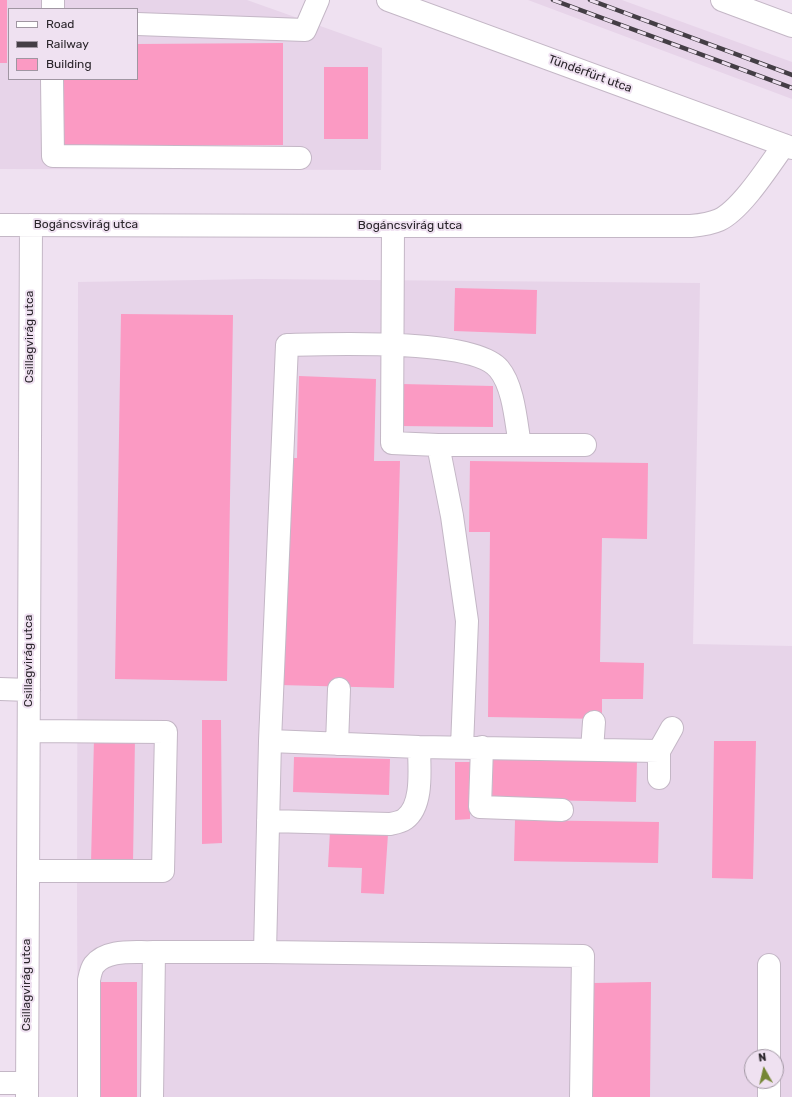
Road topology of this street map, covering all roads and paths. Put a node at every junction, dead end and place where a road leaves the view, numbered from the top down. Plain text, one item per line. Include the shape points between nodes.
1 (318, 0) edge
2 (388, 0) edge
3 (724, 0) edge
4 (138, 24) edge
5 (792, 26) edge
6 (52, 80) edge
7 (788, 147) edge
8 (300, 158) dead end
9 (0, 225) edge
10 (31, 225) junction
11 (393, 226) junction
12 (392, 344) junction
13 (438, 445) junction
14 (520, 445) junction
15 (586, 445) dead end
16 (0, 689) edge
17 (339, 689) dead end
18 (29, 690) junction
19 (594, 722) dead end
20 (672, 728) dead end
21 (29, 731) junction
22 (270, 741) junction
23 (337, 744) junction
24 (420, 746) junction
25 (472, 747) junction
26 (592, 750) junction
27 (659, 751) junction
28 (659, 778) dead end
29 (562, 810) dead end
30 (268, 821) junction
31 (28, 871) junction
32 (154, 952) junction
33 (265, 952) junction
34 (769, 965) dead end
35 (769, 1049) edge
36 (0, 1083) edge
37 (27, 1090) edge
38 (89, 1097) edge
39 (152, 1097) edge
40 (581, 1097) edge

1 - 4 street via 305,30
2 - 7 street, Tündérfürt utca
3 - 5 street
6 - 8 street via 53,156
7 - 11 street, Bogáncsvirág utca via 729,214 705,224
9 - 10 street, Bogáncsvirág utca
10 - 11 street, Bogáncsvirág utca
10 - 18 street, Csillagvirág utca
11 - 12 street
12 - 13 street via 392,443
12 - 14 street via 458,352 490,361 507,382
12 - 22 street via 287,345
13 - 14 street
13 - 25 street via 452,516 467,621
14 - 15 street
16 - 18 street
17 - 23 street
18 - 21 street, Csillagvirág utca
19 - 26 street
20 - 27 street
21 - 31 street, Csillagvirág utca
21 - 31 street via 166,732 163,871
22 - 23 street
22 - 30 street
23 - 24 street
24 - 25 street
24 - 30 street via 419,794 405,819 390,824
25 - 26 street
25 - 29 street via 480,807
26 - 27 street
27 - 28 street
30 - 33 street
31 - 37 street, Csillagvirág utca
32 - 33 street
32 - 38 street via 109,955 94,965 89,980
32 - 39 street
33 - 40 street via 583,956
34 - 35 street
36 - 37 street

